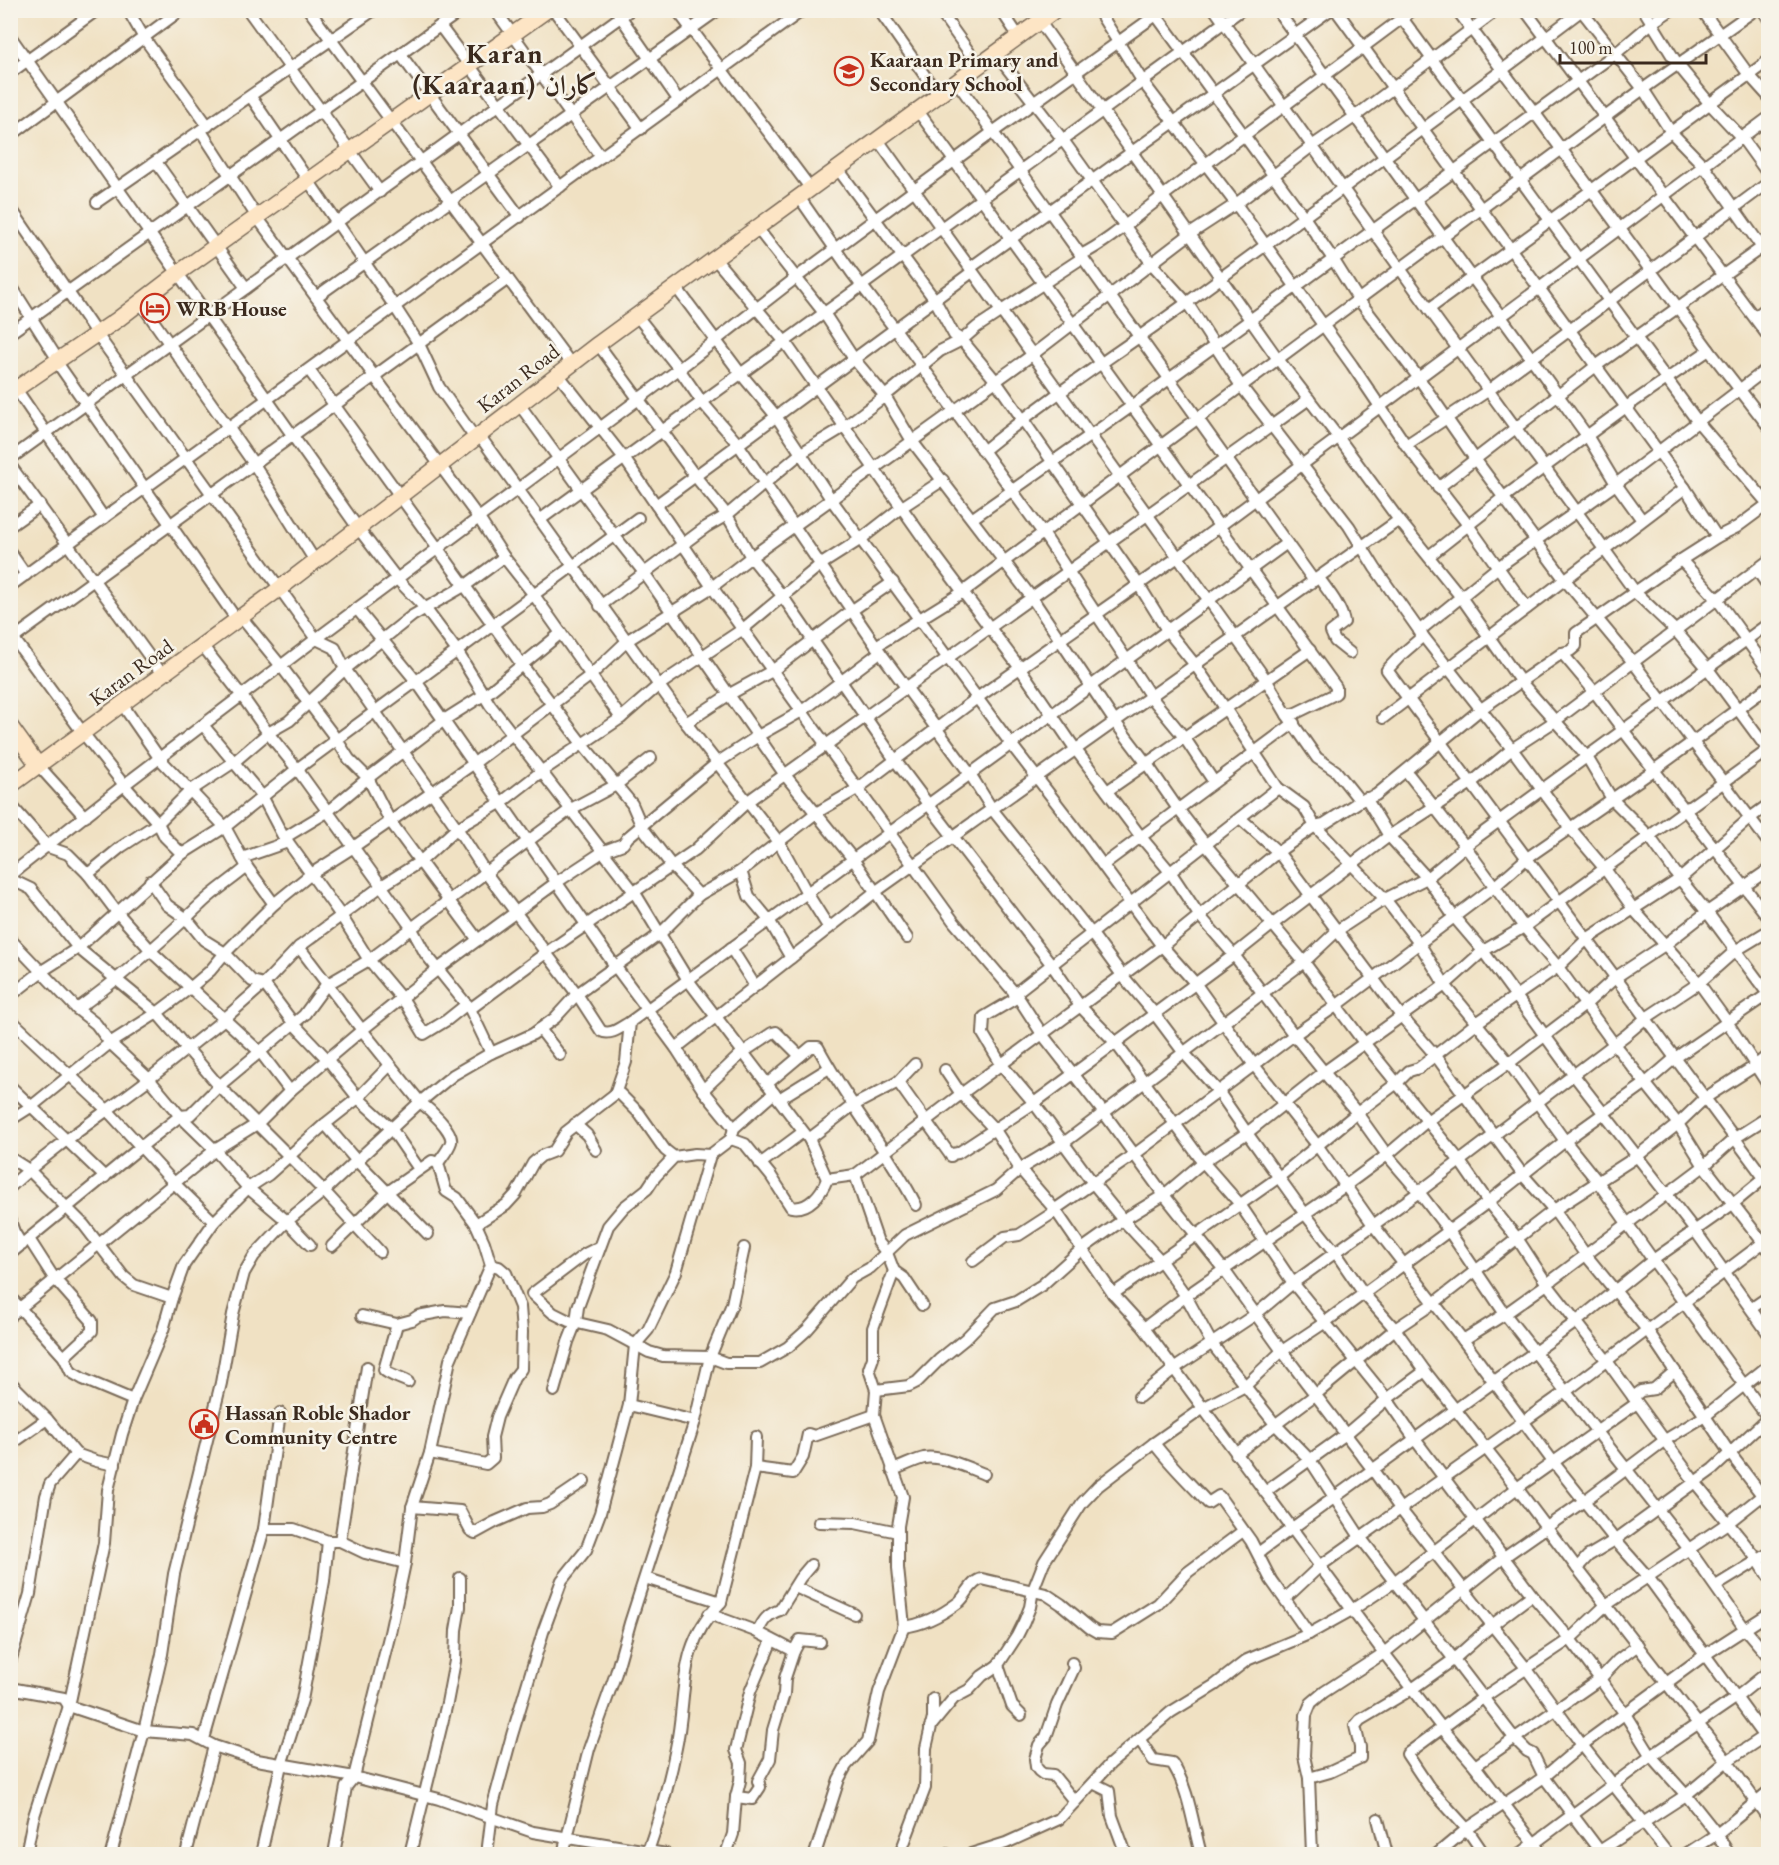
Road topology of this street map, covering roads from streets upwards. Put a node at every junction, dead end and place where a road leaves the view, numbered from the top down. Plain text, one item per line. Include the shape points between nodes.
1 (97, 10) edge
2 (128, 10) edge
3 (181, 10) edge
4 (248, 10) edge
5 (309, 10) edge
6 (462, 10) edge
7 (495, 10) edge
8 (547, 10) edge
9 (554, 10) edge
10 (677, 10) edge
11 (718, 10) edge
12 (803, 10) edge
13 (879, 10) edge
14 (939, 10) edge
15 (1001, 10) edge
16 (1055, 10) edge
17 (1098, 10) edge
18 (1215, 10) edge
19 (1242, 10) edge
20 (1277, 10) edge
21 (1330, 10) edge
22 (1336, 10) edge
23 (1413, 10) edge
24 (1457, 10) edge
25 (1497, 10) edge
26 (1525, 10) edge
27 (1644, 10) edge
28 (1671, 10) edge
29 (1702, 10) edge
30 (1755, 10) edge
31 (1763, 10) edge
32 (374, 11) edge
33 (1581, 11) edge
34 (1157, 12) edge
35 (622, 13) edge
36 (1398, 15) edge
37 (1768, 18) edge
38 (1040, 22) junction
39 (1653, 22) junction
40 (1224, 23) junction
41 (440, 26) junction
42 (692, 30) junction
43 (1471, 30) junction
44 (512, 35) junction
45 (1295, 35) junction
46 (1719, 35) junction
47 (10, 36) edge
48 (1019, 37) junction
49 (144, 38) junction
50 (1545, 38) junction
51 (332, 41) junction
52 (1119, 43) junction
53 (580, 46) junction
54 (1363, 47) junction
55 (1183, 53) junction
56 (996, 54) junction
57 (1615, 54) junction
58 (401, 55) junction
59 (650, 59) junction
60 (1431, 60) junction
61 (28, 61) junction
62 (1768, 61) edge
63 (1254, 65) junction
64 (1678, 65) junction
65 (470, 66) junction
66 (979, 66) junction
67 (291, 69) junction
68 (722, 70) junction
69 (1502, 70) junction
70 (1076, 72) junction
71 (10, 73) edge
72 (541, 75) junction
73 (1749, 75) junction
74 (1324, 76) junction
75 (1577, 81) junction
76 (957, 82) junction
77 (1143, 82) junction
78 (362, 83) junction
79 (610, 87) junction
80 (1393, 88) junction
81 (1643, 88) junction
82 (1213, 93) junction
83 (430, 94) junction
84 (939, 96) junction
85 (1768, 96) edge
86 (251, 97) junction
87 (1462, 100) junction
88 (679, 101) junction
89 (57, 102) junction
90 (1034, 103) junction
91 (1710, 104) junction
92 (499, 105) junction
93 (1284, 106) junction
94 (1104, 110) junction
95 (918, 111) junction
96 (322, 112) junction
97 (1534, 112) junction
98 (570, 116) junction
99 (1355, 116) junction
100 (1605, 117) junction
101 (1768, 118) edge
102 (391, 122) junction
103 (1175, 122) junction
104 (204, 129) junction
105 (640, 129) junction
106 (1424, 130) junction
107 (993, 132) junction
108 (1671, 132) junction
109 (459, 134) junction
110 (10, 136) edge
111 (1244, 136) junction
112 (1742, 138) junction
113 (878, 140) junction
114 (1063, 140) junction
115 (281, 141) junction
116 (1494, 141) junction
117 (529, 146) junction
118 (1312, 146) junction
119 (1561, 149) junction
120 (350, 151) junction
121 (1133, 153) junction
122 (601, 158) junction
123 (1385, 158) junction
124 (1635, 158) junction
125 (954, 161) junction
126 (156, 162) junction
127 (421, 162) junction
128 (1206, 165) junction
129 (1704, 166) junction
130 (838, 169) junction
131 (1020, 171) junction
132 (1454, 171) junction
133 (489, 174) junction
134 (1768, 174) edge
135 (1272, 175) junction
136 (231, 177) junction
137 (1521, 179) junction
138 (309, 180) junction
139 (1092, 181) junction
140 (1768, 183) edge
141 (118, 188) junction
142 (560, 188) junction
143 (1343, 189) junction
144 (1591, 190) junction
145 (914, 191) junction
146 (380, 192) junction
147 (805, 193) junction
148 (1164, 195) junction
149 (1664, 196) junction
150 (982, 199) junction
151 (1415, 200) junction
152 (97, 202) dead end
153 (451, 202) junction
154 (1236, 204) junction
155 (10, 207) edge
156 (188, 207) junction
157 (1481, 208) junction
158 (1735, 209) junction
159 (1050, 211) junction
160 (257, 217) junction
161 (520, 217) junction
162 (1304, 217) junction
163 (1550, 219) junction
164 (876, 220) junction
165 (337, 222) junction
166 (1125, 225) junction
167 (757, 228) junction
168 (941, 229) junction
169 (1620, 229) junction
170 (1373, 230) junction
171 (151, 234) junction
172 (1190, 234) junction
173 (1443, 237) junction
174 (1695, 237) junction
175 (1011, 239) junction
176 (482, 244) junction
177 (1264, 244) junction
178 (216, 246) junction
179 (836, 249) junction
180 (1511, 249) junction
181 (1766, 249) edge
182 (1081, 255) junction
183 (903, 256) junction
184 (288, 258) junction
185 (715, 259) junction
186 (1334, 259) junction
187 (1578, 259) junction
188 (365, 263) junction
189 (1152, 264) junction
190 (1400, 268) junction
191 (971, 270) junction
192 (1651, 271) junction
193 (178, 273) junction
194 (1724, 276) junction
195 (1472, 277) junction
196 (797, 278) junction
197 (1221, 278) junction
198 (508, 279) junction
199 (10, 284) edge
200 (1043, 284) junction
201 (863, 285) junction
202 (676, 287) junction
203 (1296, 287) junction
204 (246, 288) junction
205 (1539, 288) junction
206 (68, 292) junction
207 (1110, 296) junction
208 (316, 297) junction
209 (1358, 299) junction
210 (935, 300) junction
211 (1610, 300) junction
212 (140, 302) junction
213 (1186, 303) junction
214 (395, 307) junction
215 (757, 307) junction
216 (1768, 307) edge
217 (1678, 308) junction
218 (1429, 309) junction
219 (1001, 311) junction
220 (824, 313) junction
221 (208, 315) junction
222 (637, 316) junction
223 (1501, 316) junction
224 (1755, 317) junction
225 (32, 318) junction
226 (1251, 319) junction
227 (1073, 324) junction
228 (1324, 325) junction
229 (895, 329) junction
230 (1570, 331) junction
231 (10, 333) edge
232 (96, 333) junction
233 (1768, 336) edge
234 (1140, 337) junction
235 (1635, 338) junction
236 (716, 340) junction
237 (962, 340) junction
238 (348, 341) junction
239 (785, 342) junction
240 (170, 343) junction
241 (419, 344) junction
242 (598, 344) junction
243 (1215, 346) junction
244 (1458, 348) junction
245 (1708, 350) junction
246 (1032, 355) junction
247 (854, 359) junction
248 (1278, 359) junction
249 (1532, 359) junction
250 (57, 360) junction
251 (571, 364) junction
252 (1102, 364) junction
253 (922, 366) junction
254 (1596, 366) junction
255 (1768, 368) edge
256 (679, 369) junction
257 (309, 370) junction
258 (558, 374) junction
259 (741, 374) junction
260 (126, 375) junction
261 (374, 376) junction
262 (1418, 377) junction
263 (1169, 379) junction
264 (995, 380) junction
265 (1668, 380) junction
266 (1241, 386) junction
267 (816, 387) junction
268 (12, 388) edge
269 (1489, 390) junction
270 (1740, 391) junction
271 (1060, 394) junction
272 (885, 396) junction
273 (1558, 396) junction
274 (268, 399) junction
275 (638, 399) junction
276 (1309, 399) junction
277 (702, 402) junction
278 (86, 404) junction
279 (519, 404) junction
280 (334, 405) junction
281 (1132, 406) junction
282 (1379, 406) junction
283 (1626, 407) junction
284 (954, 411) junction
285 (776, 416) junction
286 (1446, 417) junction
287 (1198, 418) junction
288 (1022, 419) junction
289 (1698, 422) junction
290 (1272, 426) junction
291 (1768, 426) edge
292 (599, 427) junction
293 (844, 427) junction
294 (229, 428) junction
295 (1516, 428) junction
296 (663, 430) junction
297 (46, 433) junction
298 (293, 435) junction
299 (1090, 435) junction
300 (477, 436) junction
301 (1338, 437) junction
302 (1588, 437) junction
303 (912, 441) junction
304 (738, 444) junction
305 (1406, 445) junction
306 (1161, 446) junction
307 (983, 451) junction
308 (1659, 452) junction
309 (801, 453) junction
310 (557, 458) junction
311 (624, 458) junction
312 (1226, 458) junction
313 (10, 459) edge
314 (186, 459) junction
315 (1475, 459) junction
316 (1052, 463) junction
317 (254, 464) junction
318 (10, 465) edge
319 (439, 465) junction
320 (1301, 466) junction
321 (1545, 467) junction
322 (874, 468) junction
323 (694, 476) junction
324 (1119, 476) junction
325 (943, 480) junction
326 (766, 484) junction
327 (1616, 484) junction
328 (1190, 485) junction
329 (145, 488) junction
330 (518, 488) junction
331 (1438, 488) junction
332 (1685, 488) junction
333 (582, 489) junction
334 (1012, 491) junction
335 (212, 494) junction
336 (399, 497) junction
337 (1504, 497) junction
338 (1255, 498) junction
339 (831, 500) junction
340 (1080, 504) junction
341 (1768, 504) edge
342 (40, 505) junction
343 (656, 505) junction
344 (902, 507) junction
345 (1576, 510) junction
346 (727, 515) junction
347 (1148, 515) junction
348 (478, 517) junction
349 (638, 518) dead end
350 (973, 518) junction
351 (104, 519) junction
352 (541, 519) junction
353 (1399, 520) junction
354 (1642, 520) junction
355 (170, 524) junction
356 (1468, 525) junction
357 (10, 526) edge
358 (1219, 526) junction
359 (794, 527) junction
360 (358, 528) junction
361 (1043, 533) junction
362 (614, 535) junction
363 (1717, 537) junction
364 (861, 539) junction
365 (1535, 540) junction
366 (1108, 543) junction
367 (1287, 543) junction
368 (68, 544) junction
369 (684, 545) junction
370 (439, 548) junction
371 (1362, 548) junction
372 (1605, 549) junction
373 (10, 552) edge
374 (1178, 556) junction
375 (1429, 556) junction
376 (504, 557) junction
377 (751, 557) junction
378 (1681, 560) junction
379 (315, 561) junction
380 (1003, 561) junction
381 (1768, 561) edge
382 (573, 565) junction
383 (820, 565) junction
384 (1498, 567) junction
385 (1251, 569) junction
386 (1757, 570) junction
387 (1068, 572) junction
388 (645, 574) junction
389 (26, 575) junction
390 (397, 579) junction
391 (94, 580) junction
392 (1317, 580) junction
393 (1565, 580) junction
394 (893, 582) junction
395 (466, 585) junction
396 (1138, 585) junction
397 (10, 586) edge
398 (1768, 586) edge
399 (712, 587) junction
400 (279, 589) junction
401 (963, 592) junction
402 (1636, 593) junction
403 (534, 595) junction
404 (783, 597) junction
405 (1032, 597) junction
406 (1461, 597) junction
407 (1717, 599) junction
408 (1209, 600) junction
409 (600, 606) junction
410 (1278, 607) junction
411 (425, 608) junction
412 (1527, 608) junction
413 (357, 609) junction
414 (671, 611) junction
415 (851, 611) junction
416 (1096, 615) junction
417 (239, 618) junction
418 (918, 618) junction
419 (1596, 619) junction
420 (1768, 624) edge
421 (493, 625) junction
422 (989, 628) junction
423 (743, 629) junction
424 (1167, 630) junction
425 (1676, 631) junction
426 (561, 633) junction
427 (1421, 633) junction
428 (1236, 637) junction
429 (11, 638) edge
430 (1060, 638) junction
431 (1489, 638) junction
432 (316, 639) junction
433 (1746, 639) junction
434 (381, 640) junction
435 (628, 640) junction
436 (814, 640) junction
437 (202, 645) junction
438 (878, 649) junction
439 (457, 651) junction
440 (1310, 651) junction
441 (1350, 652) dead end
442 (1562, 653) junction
443 (703, 656) junction
444 (947, 658) junction
445 (1126, 660) junction
446 (1633, 662) junction
447 (522, 665) junction
448 (281, 666) junction
449 (1196, 666) junction
450 (1020, 668) junction
451 (1449, 668) junction
452 (345, 669) junction
453 (1708, 669) junction
454 (1768, 669) edge
455 (772, 671) junction
456 (162, 674) junction
457 (591, 675) junction
458 (416, 681) junction
459 (1267, 681) junction
460 (1520, 681) junction
461 (841, 682) junction
462 (659, 684) junction
463 (1091, 686) junction
464 (1768, 687) edge
465 (905, 689) junction
466 (1594, 691) junction
467 (485, 693) junction
468 (730, 694) junction
469 (242, 696) junction
470 (1151, 697) junction
471 (977, 698) junction
472 (1408, 699) junction
473 (1663, 702) junction
474 (309, 703) junction
475 (122, 704) junction
476 (552, 705) junction
477 (1225, 708) junction
478 (1481, 709) junction
479 (1739, 709) junction
480 (802, 711) junction
481 (375, 712) junction
482 (1052, 714) junction
483 (867, 716) junction
484 (621, 718) junction
485 (1383, 718) dead end
486 (1291, 719) junction
487 (444, 720) junction
488 (1555, 721) junction
489 (1115, 722) junction
490 (686, 723) junction
491 (203, 725) junction
492 (10, 726) edge
493 (936, 729) junction
494 (1623, 730) junction
495 (83, 733) junction
496 (268, 733) junction
497 (512, 734) junction
498 (758, 736) junction
499 (1184, 737) junction
500 (337, 740) junction
501 (1693, 741) junction
502 (1442, 743) junction
503 (1011, 744) junction
504 (583, 745) junction
505 (826, 745) junction
506 (1512, 749) junction
507 (1076, 750) junction
508 (1768, 750) edge
509 (402, 752) junction
510 (1255, 752) junction
511 (1587, 757) junction
512 (651, 758) dead end
513 (160, 759) junction
514 (895, 759) junction
515 (234, 762) junction
516 (717, 763) junction
517 (473, 764) junction
518 (1147, 764) junction
519 (38, 765) junction
520 (297, 769) junction
521 (1654, 770) junction
522 (542, 771) junction
523 (1407, 771) junction
524 (970, 774) junction
525 (785, 775) junction
526 (368, 778) junction
527 (1036, 778) junction
528 (1214, 782) junction
529 (1723, 782) junction
530 (1471, 783) junction
531 (124, 785) junction
532 (616, 785) junction
533 (10, 786) edge
534 (1278, 788) junction
535 (857, 789) junction
536 (1542, 790) junction
537 (190, 791) junction
538 (1107, 791) junction
539 (432, 793) junction
540 (262, 796) junction
541 (1363, 799) junction
542 (1612, 800) junction
543 (748, 801) junction
544 (502, 802) junction
545 (10, 804) edge
546 (928, 804) junction
547 (1433, 806) junction
548 (1768, 806) edge
549 (571, 808) junction
550 (992, 809) junction
551 (1178, 809) junction
552 (1685, 809) junction
553 (327, 812) junction
554 (816, 813) junction
555 (85, 817) junction
556 (1240, 818) junction
557 (1750, 818) junction
558 (390, 821) junction
559 (1499, 821) junction
560 (158, 823) junction
561 (1315, 826) junction
562 (225, 827) junction
563 (642, 827) junction
564 (458, 828) junction
565 (1571, 829) junction
566 (889, 833) junction
567 (954, 836) junction
568 (1389, 836) junction
569 (1649, 836) junction
570 (1141, 837) junction
571 (286, 840) junction
572 (529, 841) junction
573 (779, 842) junction
574 (1768, 843) edge
575 (1206, 845) junction
576 (1465, 846) junction
577 (48, 847) junction
578 (352, 848) junction
579 (1715, 850) junction
580 (604, 851) junction
581 (1278, 852) junction
582 (182, 854) junction
583 (1527, 858) junction
584 (853, 859) junction
585 (421, 861) junction
586 (245, 863) junction
587 (1352, 864) junction
588 (1103, 865) junction
589 (672, 866) junction
590 (912, 866) junction
591 (1605, 869) junction
592 (1768, 870) edge
593 (741, 871) junction
594 (486, 873) junction
595 (1170, 873) junction
596 (88, 874) junction
597 (311, 874) junction
598 (10, 877) edge
599 (1427, 878) junction
600 (1680, 879) junction
601 (150, 881) junction
602 (557, 882) junction
603 (1238, 883) junction
604 (380, 887) junction
605 (1494, 887) junction
606 (1745, 887) junction
607 (635, 892) junction
608 (875, 892) junction
609 (807, 893) junction
610 (1311, 894) junction
611 (699, 895) junction
612 (1385, 899) junction
613 (450, 900) junction
614 (1558, 901) junction
615 (1131, 903) junction
616 (274, 904) junction
617 (1634, 910) junction
618 (117, 912) junction
619 (1707, 912) junction
620 (517, 913) junction
621 (1198, 915) junction
622 (342, 917) junction
623 (1454, 917) junction
624 (1768, 917) edge
625 (187, 919) junction
626 (769, 920) junction
627 (1273, 924) junction
628 (587, 925) junction
629 (411, 927) junction
630 (1524, 927) junction
631 (829, 928) junction
632 (1338, 930) junction
633 (1768, 931) edge
634 (660, 934) junction
635 (1092, 934) junction
636 (907, 938) dead end
637 (10, 939) edge
638 (1587, 939) junction
639 (478, 940) junction
640 (1419, 943) junction
641 (1666, 945) junction
642 (1162, 946) junction
643 (298, 947) junction
644 (78, 948) junction
645 (731, 948) junction
646 (152, 950) junction
647 (1483, 951) junction
648 (1735, 951) junction
649 (547, 952) junction
650 (225, 953) junction
651 (1234, 955) junction
652 (791, 958) junction
653 (369, 960) junction
654 (1304, 962) junction
655 (1052, 965) junction
656 (615, 966) junction
657 (1558, 967) junction
658 (438, 969) junction
659 (42, 971) junction
660 (1122, 975) junction
661 (1616, 977) junction
662 (1373, 978) junction
663 (688, 980) junction
664 (117, 981) junction
665 (1195, 983) junction
666 (1699, 983) junction
667 (264, 984) junction
668 (326, 985) junction
669 (1445, 985) junction
670 (755, 986) junction
671 (190, 988) junction
672 (1262, 992) junction
673 (577, 993) junction
674 (1768, 994) edge
675 (10, 996) edge
676 (1016, 996) junction
677 (1516, 996) junction
678 (400, 999) junction
679 (1585, 1005) junction
680 (468, 1006) junction
681 (1080, 1006) junction
682 (1336, 1006) junction
683 (77, 1010) junction
684 (647, 1010) junction
685 (157, 1013) junction
686 (1154, 1013) junction
687 (716, 1016) junction
688 (1402, 1017) junction
689 (10, 1018) edge
690 (1646, 1018) junction
691 (224, 1020) junction
692 (630, 1022) junction
693 (1223, 1023) junction
694 (1728, 1023) junction
695 (294, 1024) junction
696 (1475, 1024) junction
697 (540, 1029) junction
698 (362, 1030) junction
699 (1042, 1034) junction
700 (1294, 1035) junction
701 (1544, 1035) junction
702 (1115, 1042) junction
703 (110, 1043) junction
704 (1365, 1044) junction
705 (1614, 1044) junction
706 (676, 1048) junction
707 (188, 1049) junction
708 (261, 1053) junction
709 (490, 1053) junction
710 (742, 1053) junction
711 (1184, 1053) junction
712 (1768, 1054) edge
713 (560, 1055) dead end
714 (800, 1056) junction
715 (1436, 1056) junction
716 (1675, 1058) junction
717 (328, 1060) junction
718 (1509, 1063) junction
719 (915, 1064) dead end
720 (1001, 1064) junction
721 (390, 1065) junction
722 (1254, 1065) junction
723 (1755, 1066) junction
724 (829, 1068) junction
725 (945, 1070) dead end
726 (1073, 1072) junction
727 (1324, 1072) junction
728 (1573, 1074) junction
729 (69, 1075) junction
730 (148, 1079) junction
731 (898, 1082) junction
732 (1144, 1083) junction
733 (1397, 1083) junction
734 (1646, 1083) junction
735 (1768, 1085) edge
736 (10, 1086) edge
737 (219, 1086) junction
738 (703, 1090) junction
739 (290, 1091) junction
740 (1218, 1091) junction
741 (773, 1092) junction
742 (615, 1094) junction
743 (961, 1094) junction
744 (1463, 1094) junction
745 (358, 1098) junction
746 (1705, 1098) junction
747 (420, 1102) junction
748 (1537, 1102) junction
749 (1034, 1103) junction
750 (1284, 1105) junction
751 (32, 1106) junction
752 (852, 1106) junction
753 (108, 1111) junction
754 (1104, 1113) junction
755 (1357, 1113) junction
756 (1605, 1113) junction
757 (180, 1116) junction
758 (1768, 1117) edge
759 (10, 1120) edge
760 (926, 1121) junction
761 (1427, 1121) junction
762 (1174, 1123) junction
763 (257, 1124) junction
764 (325, 1124) junction
765 (575, 1124) junction
766 (1678, 1124) junction
767 (391, 1128) junction
768 (995, 1130) junction
769 (733, 1133) junction
770 (1247, 1133) junction
771 (1492, 1135) junction
772 (806, 1136) junction
773 (1735, 1138) junction
774 (66, 1140) junction
775 (1565, 1141) junction
776 (1065, 1142) junction
777 (1317, 1145) junction
778 (142, 1146) junction
779 (215, 1150) junction
780 (596, 1150) dead end
781 (885, 1153) junction
782 (1135, 1154) junction
783 (710, 1155) junction
784 (1387, 1155) junction
785 (288, 1157) junction
786 (674, 1157) junction
787 (1636, 1157) junction
788 (10, 1158) edge
789 (356, 1160) junction
790 (1459, 1160) junction
791 (1203, 1162) junction
792 (438, 1163) junction
793 (760, 1164) junction
794 (1704, 1166) junction
795 (419, 1169) junction
796 (1020, 1169) junction
797 (29, 1170) junction
798 (855, 1175) junction
799 (1523, 1175) junction
800 (105, 1177) junction
801 (1279, 1177) junction
802 (1767, 1178) edge
803 (827, 1179) junction
804 (1598, 1182) junction
805 (175, 1184) junction
806 (1093, 1184) junction
807 (1345, 1186) junction
808 (10, 1188) edge
809 (248, 1188) junction
810 (324, 1191) junction
811 (388, 1191) junction
812 (1419, 1192) junction
813 (1164, 1195) junction
814 (1665, 1195) junction
815 (1488, 1202) junction
816 (1239, 1203) junction
817 (1734, 1203) junction
818 (916, 1205) dead end
819 (66, 1209) junction
820 (1554, 1210) junction
821 (1055, 1211) junction
822 (1305, 1215) junction
823 (1123, 1220) junction
824 (287, 1221) junction
825 (214, 1222) junction
826 (1626, 1223) junction
827 (476, 1224) junction
828 (354, 1225) junction
829 (1374, 1226) junction
830 (12, 1227) edge
831 (1449, 1231) junction
832 (1696, 1232) junction
833 (428, 1233) dead end
834 (1196, 1234) junction
835 (1517, 1238) junction
836 (26, 1242) junction
837 (1266, 1242) junction
838 (1767, 1243) edge
839 (100, 1244) junction
840 (310, 1245) dead end
841 (332, 1246) dead end
842 (599, 1247) junction
843 (744, 1248) dead end
844 (1082, 1249) junction
845 (380, 1252) dead end
846 (887, 1253) junction
847 (1336, 1253) junction
848 (10, 1254) edge
849 (1585, 1254) junction
850 (1160, 1260) junction
851 (1653, 1260) junction
852 (973, 1261) dead end
853 (1404, 1264) junction
854 (491, 1265) junction
855 (894, 1270) junction
856 (1224, 1270) junction
857 (1475, 1271) junction
858 (1724, 1271) junction
859 (54, 1278) junction
860 (1293, 1283) junction
861 (1547, 1284) junction
862 (1615, 1292) junction
863 (1113, 1294) junction
864 (1364, 1294) junction
865 (1186, 1296) junction
866 (10, 1297) edge
867 (1768, 1297) edge
868 (172, 1298) junction
869 (1684, 1302) junction
870 (1434, 1303) junction
871 (922, 1305) dead end
872 (20, 1307) junction
873 (1752, 1308) junction
874 (470, 1313) junction
875 (1256, 1314) junction
876 (1505, 1314) junction
877 (10, 1316) edge
878 (362, 1316) dead end
879 (576, 1322) junction
880 (1576, 1322) junction
881 (1324, 1323) junction
882 (397, 1324) junction
883 (1144, 1328) junction
884 (1395, 1329) junction
885 (1648, 1330) junction
886 (1768, 1333) edge
887 (1463, 1340) junction
888 (1212, 1344) junction
889 (635, 1345) junction
890 (1282, 1351) junction
891 (1535, 1352) junction
892 (64, 1357) junction
893 (710, 1357) junction
894 (1356, 1361) junction
895 (1607, 1361) junction
896 (1768, 1365) edge
897 (367, 1367) dead end
898 (1175, 1368) junction
899 (1425, 1371) junction
900 (1675, 1371) junction
901 (10, 1382) edge
902 (408, 1382) dead end
903 (1494, 1382) junction
904 (1745, 1385) junction
905 (1245, 1386) junction
906 (876, 1390) junction
907 (554, 1391) dead end
908 (1565, 1392) junction
909 (1315, 1395) junction
910 (1140, 1397) dead end
911 (1387, 1399) junction
912 (133, 1400) junction
913 (1635, 1400) junction
914 (629, 1405) junction
915 (1205, 1407) junction
916 (1456, 1409) junction
917 (280, 1413) dead end
918 (874, 1415) junction
919 (1705, 1416) junction
920 (1768, 1418) edge
921 (47, 1419) junction
922 (1524, 1420) junction
923 (695, 1421) junction
924 (1275, 1424) junction
925 (1596, 1432) junction
926 (1346, 1434) junction
927 (756, 1437) dead end
928 (1414, 1438) junction
929 (1665, 1440) junction
930 (1154, 1443) junction
931 (10, 1445) edge
932 (1485, 1449) junction
933 (1729, 1452) junction
934 (430, 1453) junction
935 (76, 1454) junction
936 (1236, 1454) junction
937 (1310, 1461) junction
938 (1554, 1463) junction
939 (115, 1465) junction
940 (755, 1468) junction
941 (892, 1470) junction
942 (1373, 1470) junction
943 (1625, 1470) junction
944 (984, 1474) dead end
945 (1445, 1479) junction
946 (584, 1481) dead end
947 (1694, 1481) junction
948 (1517, 1488) junction
949 (1265, 1492) junction
950 (1334, 1496) junction
951 (1766, 1497) edge
952 (1584, 1502) junction
953 (412, 1507) junction
954 (1401, 1510) junction
955 (1657, 1510) junction
956 (1477, 1520) junction
957 (1729, 1521) junction
958 (819, 1522) dead end
959 (1547, 1528) junction
960 (264, 1529) junction
961 (1293, 1529) junction
962 (1243, 1531) junction
963 (898, 1532) junction
964 (1360, 1537) junction
965 (1615, 1540) junction
966 (328, 1541) junction
967 (340, 1541) junction
968 (1688, 1548) junction
969 (1434, 1551) junction
970 (1258, 1554) junction
971 (1768, 1554) edge
972 (1504, 1557) junction
973 (1758, 1560) junction
974 (405, 1563) junction
975 (811, 1565) dead end
976 (1320, 1566) junction
977 (1577, 1568) junction
978 (1768, 1576) edge
979 (1648, 1577) junction
980 (460, 1578) dead end
981 (645, 1578) junction
982 (1394, 1582) junction
983 (1716, 1586) junction
984 (795, 1587) junction
985 (1033, 1590) junction
986 (1464, 1590) junction
987 (1532, 1595) junction
988 (1286, 1598) junction
989 (721, 1602) junction
990 (1606, 1605) junction
991 (1352, 1610) junction
992 (709, 1614) junction
993 (854, 1614) dead end
994 (1768, 1614) edge
995 (1423, 1622) junction
996 (1492, 1625) junction
997 (903, 1627) junction
998 (1744, 1629) junction
999 (757, 1632) junction
1000 (1309, 1634) junction
1001 (1570, 1639) junction
1002 (772, 1640) junction
1003 (820, 1642) dead end
1004 (1638, 1645) junction
1005 (794, 1651) junction
1006 (1384, 1653) junction
1007 (1706, 1654) junction
1008 (1768, 1656) edge
1009 (1453, 1660) junction
1010 (10, 1662) edge
1011 (1072, 1663) dead end
1012 (998, 1665) junction
1013 (1526, 1668) junction
1014 (1768, 1672) edge
1015 (1600, 1679) junction
1016 (1668, 1683) junction
1017 (10, 1688) edge
1018 (1412, 1689) junction
1019 (1484, 1697) junction
1020 (1737, 1697) junction
1021 (933, 1699) dead end
1022 (69, 1706) junction
1023 (1556, 1708) junction
1024 (1625, 1714) junction
1025 (1021, 1715) dead end
1026 (1698, 1723) junction
1027 (930, 1728) junction
1028 (1442, 1728) junction
1029 (144, 1731) junction
1030 (1767, 1737) edge
1031 (1515, 1738) junction
1032 (204, 1739) junction
1033 (1140, 1740) junction
1034 (1582, 1745) junction
1035 (214, 1746) junction
1036 (1651, 1756) junction
1037 (1728, 1761) junction
1038 (281, 1765) junction
1039 (1474, 1766) junction
1040 (354, 1777) junction
1041 (1544, 1777) junction
1042 (1309, 1778) junction
1043 (1093, 1783) junction
1044 (1613, 1785) junction
1045 (1768, 1792) edge
1046 (1686, 1795) junction
1047 (424, 1796) junction
1048 (736, 1797) junction
1049 (1756, 1801) junction
1050 (1075, 1802) junction
1051 (1502, 1804) junction
1052 (1574, 1815) junction
1053 (493, 1818) junction
1054 (1768, 1818) edge
1055 (1378, 1820) dead end
1056 (1644, 1823) junction
1057 (1467, 1829) junction
1058 (1717, 1834) junction
1059 (567, 1838) junction
1060 (1534, 1845) junction
1061 (648, 1853) edge
1062 (1599, 1853) edge
1063 (26, 1854) edge
1064 (111, 1854) edge
1065 (186, 1854) edge
1066 (261, 1854) edge
1067 (334, 1854) edge
1068 (410, 1854) edge
1069 (487, 1854) edge
1070 (563, 1854) edge
1071 (666, 1854) edge
1072 (726, 1854) edge
1073 (815, 1854) edge
1074 (900, 1854) edge
1075 (938, 1854) edge
1076 (947, 1854) edge
1077 (971, 1854) edge
1078 (1126, 1854) edge
1079 (1201, 1854) edge
1080 (1312, 1854) edge
1081 (1387, 1854) edge
1082 (1437, 1854) edge
1083 (1484, 1854) edge
1084 (1520, 1854) edge
1085 (1542, 1854) edge
1086 (1668, 1854) edge
1087 (1686, 1854) edge
1088 (1729, 1854) edge

1 - 61 street
2 - 49 street
3 - 49 street
4 - 67 street
5 - 51 street
6 - 41 street
7 - 44 street
8 - 44 street
9 - 53 street
10 - 42 street
11 - 42 street
12 - 68 street
13 - 84 street
14 - 66 street
15 - 48 street
16 - 38 street, Karan Road
17 - 52 street
18 - 40 street
19 - 40 street
20 - 45 street
21 - 45 street
22 - 54 street
23 - 36 street
24 - 43 street
25 - 43 street
26 - 50 street
27 - 39 street
28 - 39 street
29 - 46 street
30 - 46 street
31 - 37 street
32 - 51 street
33 - 50 street
33 - 57 street
34 - 52 street
34 - 55 street
35 - 53 street
35 - 59 street
36 - 54 street
36 - 60 street
38 - 48 street, Karan Road
38 - 70 street
39 - 57 street
39 - 64 street
40 - 55 street
40 - 63 street
41 - 58 street
41 - 65 street
42 - 59 street
42 - 68 street
43 - 60 street
43 - 69 street
44 - 65 street
44 - 72 street
45 - 63 street
45 - 74 street
46 - 64 street
46 - 73 street
47 - 61 street
48 - 56 street, Karan Road
49 - 89 street
49 - 104 street
50 - 69 street
50 - 75 street
51 - 67 street
51 - 78 street
52 - 70 street
52 - 77 street
53 - 72 street
53 - 79 street
54 - 74 street
54 - 80 street
55 - 77 street
55 - 82 street
56 - 66 street, Karan Road
56 - 90 street
57 - 75 street
57 - 81 street
58 - 78 street
58 - 83 street
59 - 79 street
59 - 88 street
60 - 80 street
60 - 87 street
61 - 71 street
61 - 89 street
62 - 73 street
63 - 82 street
63 - 93 street
64 - 81 street
64 - 91 street
65 - 83 street
65 - 92 street
66 - 76 street, Karan Road
67 - 86 street
67 - 96 street
68 - 88 street
68 - 147 street
69 - 87 street
69 - 97 street
70 - 90 street
70 - 94 street
72 - 92 street
72 - 98 street
73 - 85 street
73 - 91 street
74 - 93 street
74 - 99 street
75 - 97 street
75 - 100 street
76 - 84 street, Karan Road
76 - 107 street
77 - 94 street
77 - 103 street
78 - 96 street
78 - 102 street
79 - 98 street
79 - 105 street
80 - 99 street
80 - 106 street
81 - 100 street
81 - 108 street
82 - 103 street
82 - 111 street
83 - 102 street
83 - 109 street
84 - 95 street, Karan Road
86 - 104 street
86 - 115 street
87 - 106 street
87 - 116 street
88 - 105 street
89 - 110 street
89 - 141 street
90 - 107 street
90 - 114 street
91 - 108 street
91 - 112 street
92 - 109 street
92 - 117 street
93 - 111 street
93 - 118 street
94 - 114 street
94 - 121 street
95 - 113 street, Karan Road
95 - 125 street
96 - 115 street
96 - 120 street
97 - 116 street
97 - 119 street
98 - 117 street
98 - 122 street
99 - 118 street
99 - 123 street
100 - 119 street
100 - 124 street
101 - 112 street
102 - 120 street
102 - 127 street
103 - 121 street
103 - 128 street
104 - 126 street
104 - 136 street
105 - 122 street
106 - 123 street
106 - 132 street
107 - 125 street
107 - 131 street
108 - 124 street
108 - 129 street
109 - 127 street
109 - 133 street
111 - 128 street
111 - 135 street
112 - 129 street
112 - 134 street
113 - 130 street, Karan Road
113 - 145 street
114 - 131 street
114 - 139 street
115 - 136 street
115 - 138 street
116 - 132 street
116 - 137 street
117 - 133 street
117 - 142 street
118 - 135 street
118 - 143 street
119 - 137 street
119 - 144 street
120 - 138 street
120 - 146 street
121 - 139 street
121 - 148 street
122 - 142 street
123 - 143 street
123 - 151 street
124 - 144 street
124 - 149 street
125 - 145 street
125 - 150 street
126 - 141 street
126 - 156 street
127 - 146 street
127 - 153 street
128 - 148 street
128 - 154 street
129 - 149 street
129 - 158 street
130 - 147 street, Karan Road
130 - 164 street
131 - 150 street
131 - 159 street
132 - 151 street
132 - 157 street
133 - 153 street
133 - 161 street
135 - 154 street
135 - 162 street
136 - 156 street
136 - 160 street
137 - 157 street
137 - 163 street
138 - 160 street
138 - 165 street
139 - 159 street
139 - 166 street
140 - 158 street
141 - 152 street
141 - 171 street
142 - 161 street
143 - 162 street
143 - 170 street
144 - 163 street
144 - 169 street
145 - 164 street
145 - 168 street
146 - 165 street
147 - 167 street, Karan Road
147 - 179 street
148 - 166 street
148 - 172 street
149 - 169 street
149 - 174 street
150 - 168 street
150 - 175 street
151 - 170 street
151 - 173 street
153 - 176 street
153 - 188 street
154 - 172 street
154 - 177 street
155 - 206 street
156 - 171 street
156 - 178 street
157 - 173 street
157 - 180 street
158 - 174 street
158 - 181 street
159 - 175 street
159 - 182 street
160 - 178 street
160 - 184 street
161 - 176 street
162 - 177 street
162 - 186 street
163 - 180 street
163 - 187 street
164 - 179 street
164 - 183 street
165 - 184 street
165 - 188 street
166 - 182 street via 1107,241
166 - 189 street
167 - 185 street, Karan Road
167 - 196 street
168 - 183 street
168 - 191 street
169 - 187 street
169 - 192 street
170 - 186 street
170 - 190 street
171 - 193 street
171 - 206 street
172 - 189 street
172 - 197 street
173 - 190 street
173 - 195 street
174 - 192 street
174 - 194 street
175 - 191 street
175 - 200 street
176 - 198 street
176 - 214 street
177 - 197 street
177 - 203 street
178 - 193 street
178 - 204 street
179 - 196 street
179 - 201 street
180 - 195 street
180 - 205 street
181 - 194 street
182 - 200 street
182 - 207 street
183 - 201 street
183 - 210 street
184 - 204 street
184 - 208 street
185 - 202 street, Karan Road
185 - 215 street
186 - 203 street
186 - 209 street
187 - 205 street
187 - 211 street
188 - 208 street
188 - 214 street
189 - 207 street
189 - 213 street
190 - 209 street
190 - 218 street
191 - 210 street
191 - 219 street
192 - 211 street
192 - 217 street
193 - 212 street
193 - 221 street
194 - 217 street
194 - 224 street
195 - 218 street
195 - 223 street
196 - 215 street
196 - 220 street
197 - 213 street
197 - 226 street
198 - 241 street
198 - 251 street
199 - 225 street
200 - 219 street
200 - 227 street
201 - 220 street
201 - 229 street
202 - 222 street, Karan Road
202 - 236 street
203 - 226 street
203 - 228 street
204 - 221 street
205 - 223 street
205 - 230 street
206 - 225 street
206 - 232 street
207 - 227 street
207 - 234 street
208 - 238 street
209 - 228 street
209 - 262 street
210 - 229 street
210 - 237 street via 954,335
211 - 230 street
211 - 235 street
212 - 232 street
212 - 240 street
213 - 234 street
213 - 243 street
214 - 238 street
214 - 241 street
215 - 236 street
215 - 239 street
216 - 224 street
217 - 235 street
217 - 245 street
218 - 244 street
219 - 237 street
219 - 246 street
220 - 239 street
220 - 247 street
221 - 240 street
221 - 274 street
222 - 242 street, Karan Road
222 - 256 street
223 - 244 street
223 - 249 street
224 - 233 street
225 - 231 street
225 - 250 street
226 - 243 street
226 - 248 street
227 - 246 street
227 - 252 street
228 - 248 street
228 - 282 street
229 - 247 street
229 - 253 street
230 - 249 street
230 - 254 street
232 - 250 street
232 - 260 street
234 - 252 street
234 - 263 street
235 - 254 street
235 - 265 street
236 - 256 street
236 - 259 street
237 - 253 street
237 - 264 street
238 - 257 street
238 - 261 street
239 - 259 street
239 - 267 street
240 - 260 street
240 - 294 street
241 - 261 street
241 - 300 street via 439,387
242 - 251 street, Karan Road
242 - 275 street
243 - 263 street
243 - 266 street
244 - 262 street
244 - 269 street
245 - 265 street
245 - 270 street
246 - 264 street
246 - 271 street
247 - 267 street
247 - 272 street
248 - 266 street
248 - 276 street
249 - 269 street
249 - 273 street
250 - 268 street
250 - 278 street
251 - 258 street, Karan Road
252 - 271 street
252 - 281 street
253 - 272 street
253 - 284 street
254 - 273 street
254 - 283 street
255 - 270 street
256 - 275 street
256 - 277 street
257 - 274 street
257 - 280 street
258 - 279 street, Karan Road
258 - 292 street
259 - 277 street
259 - 285 street
260 - 278 street
260 - 314 street
261 - 280 street
261 - 319 street
262 - 282 street
262 - 286 street
263 - 281 street
263 - 287 street
264 - 284 street
264 - 288 street
265 - 283 street
265 - 289 street
266 - 287 street
266 - 290 street
267 - 285 street
267 - 293 street
268 - 297 street
269 - 286 street
269 - 295 street
270 - 289 street
270 - 291 street
271 - 288 street
271 - 299 street
272 - 293 street
272 - 303 street
273 - 295 street
273 - 302 street
274 - 294 street
274 - 298 street
275 - 292 street
275 - 296 street
276 - 290 street
276 - 301 street
277 - 296 street
277 - 304 street
278 - 297 street
278 - 329 street
279 - 300 street, Karan Road
279 - 310 street
280 - 298 street
280 - 336 street
281 - 299 street
281 - 306 street
282 - 301 street
282 - 305 street
283 - 302 street
283 - 308 street
284 - 303 street
284 - 307 street
285 - 304 street
285 - 309 street
286 - 305 street
286 - 315 street
287 - 306 street
287 - 312 street
288 - 307 street
288 - 316 street
289 - 308 street
289 - 341 street
290 - 312 street
290 - 320 street
292 - 310 street
292 - 311 street
293 - 309 street
293 - 322 street
294 - 314 street
294 - 317 street
295 - 315 street
295 - 321 street
296 - 311 street
296 - 323 street
297 - 313 street
297 - 351 street
298 - 317 street
298 - 360 street
299 - 316 street
299 - 324 street
300 - 319 street, Karan Road
300 - 330 street
301 - 320 street
301 - 353 street
302 - 321 street
302 - 327 street
303 - 322 street
303 - 325 street
304 - 323 street
304 - 326 street
305 - 331 street
306 - 324 street
306 - 328 street
307 - 334 street
308 - 327 street
308 - 332 street
309 - 326 street
309 - 339 street
310 - 330 street
310 - 333 street
311 - 333 street
311 - 343 street
312 - 328 street
312 - 338 street
314 - 329 street
314 - 335 street
315 - 331 street
315 - 337 street
316 - 334 street
316 - 340 street
317 - 335 street
317 - 379 street
318 - 342 street
319 - 336 street, Karan Road
319 - 348 street
320 - 338 street
320 - 371 street
321 - 337 street
321 - 345 street
322 - 339 street
322 - 344 street
323 - 343 street
323 - 346 street
324 - 340 street
324 - 347 street
325 - 344 street
325 - 350 street
326 - 346 street
326 - 359 street
327 - 345 street
327 - 354 street
328 - 347 street
328 - 358 street
329 - 351 street
329 - 355 street
330 - 348 street
330 - 352 street
331 - 356 street
332 - 354 street
332 - 363 street
333 - 352 street
333 - 362 street
334 - 350 street
334 - 361 street
335 - 355 street
335 - 400 street
336 - 360 street, Karan Road
336 - 370 street
337 - 356 street
337 - 365 street
338 - 358 street
338 - 367 street
339 - 359 street
339 - 364 street
340 - 361 street
340 - 366 street
341 - 363 street
342 - 357 street
342 - 368 street
343 - 369 street
344 - 364 street
344 - 401 street
345 - 365 street
345 - 372 street
346 - 369 street
346 - 377 street
347 - 366 street
347 - 374 street
348 - 370 street
348 - 376 street
349 - 362 street
350 - 380 street
351 - 368 street
352 - 382 street
353 - 371 street
353 - 375 street
354 - 372 street
355 - 391 street
355 - 417 street
356 - 375 street
356 - 384 street
358 - 374 street
358 - 385 street
359 - 377 street
359 - 383 street
360 - 379 street, Karan Road
360 - 390 street
361 - 380 street
361 - 387 street
362 - 382 street
362 - 388 street
363 - 378 street
364 - 383 street
364 - 394 street
365 - 384 street
365 - 393 street
366 - 387 street
366 - 396 street
367 - 385 street
367 - 392 street
368 - 389 street
368 - 391 street
369 - 388 street
369 - 399 street
370 - 390 street
370 - 395 street
371 - 392 street
371 - 427 street
372 - 393 street
372 - 402 street
373 - 389 street
374 - 396 street
374 - 408 street
375 - 406 street
376 - 395 street
376 - 403 street
377 - 399 street
377 - 404 street
378 - 402 street
378 - 407 street
379 - 400 street, Karan Road
380 - 401 street
380 - 405 street
381 - 386 street
382 - 403 street
382 - 409 street
383 - 404 street
383 - 415 street
384 - 406 street
384 - 412 street
385 - 408 street
385 - 410 street
386 - 398 street
386 - 407 street
387 - 405 street
387 - 416 street
388 - 409 street
388 - 414 street
389 - 397 street
390 - 411 street
390 - 413 street
391 - 429 street
391 - 456 street
392 - 410 street
392 - 441 street via 1344,618 1330,632
393 - 412 street
393 - 419 street
394 - 415 street
394 - 418 street
395 - 411 street
395 - 421 street
396 - 416 street
396 - 424 street
399 - 414 street
399 - 423 street
400 - 417 street, Karan Road
400 - 432 street
401 - 418 street
401 - 422 street
402 - 419 street
402 - 425 street
403 - 421 street
403 - 426 street
404 - 423 street
404 - 436 street
405 - 422 street
405 - 430 street
406 - 427 street
406 - 431 street
407 - 425 street
407 - 433 street
408 - 424 street
408 - 428 street
409 - 435 street
410 - 428 street
410 - 440 street
411 - 434 street
411 - 439 street
412 - 431 street
413 - 432 street
413 - 434 street
414 - 435 street
414 - 443 street
415 - 436 street
415 - 438 street
416 - 430 street
416 - 445 street
417 - 437 street, Karan Road
417 - 448 street
418 - 438 street
418 - 444 street
419 - 442 street via 1576,633 1574,648
419 - 446 street
420 - 433 street
421 - 439 street
421 - 447 street
422 - 444 street
422 - 450 street
423 - 443 street
423 - 455 street
424 - 445 street
424 - 449 street
425 - 446 street
425 - 453 street
426 - 447 street
426 - 457 street
427 - 451 street
427 - 472 street via 1387,670
428 - 449 street
428 - 459 street
429 - 495 street
430 - 450 street
430 - 463 street
431 - 451 street
431 - 460 street
432 - 448 street
432 - 452 street via 335,648
433 - 453 street
433 - 454 street
434 - 452 street
434 - 458 street
435 - 457 street
435 - 462 street
436 - 455 street
436 - 461 street
437 - 456 street, Karan Road
437 - 469 street
438 - 461 street
438 - 465 street
439 - 458 street
439 - 467 street
440 - 459 street
440 - 486 street via 1336,687 1336,693
442 - 460 street
442 - 466 street
443 - 462 street
443 - 468 street
444 - 465 street
444 - 471 street
445 - 463 street
445 - 470 street
446 - 466 street
446 - 473 street
447 - 467 street
447 - 476 street
448 - 469 street
448 - 474 street
449 - 470 street
449 - 477 street
450 - 471 street
450 - 482 street
451 - 472 street
451 - 478 street
452 - 474 street
452 - 481 street
453 - 473 street
453 - 479 street
455 - 468 street
455 - 480 street
456 - 475 street, Karan Road
457 - 476 street
457 - 484 street
458 - 481 street
458 - 487 street
459 - 477 street
459 - 486 street
460 - 478 street
460 - 488 street
461 - 480 street
461 - 483 street
462 - 484 street
462 - 490 street
463 - 482 street
463 - 489 street
464 - 479 street
465 - 483 street
465 - 493 street
466 - 488 street
466 - 494 street
467 - 487 street
467 - 497 street
468 - 490 street
468 - 498 street
469 - 491 street
469 - 496 street
470 - 489 street
470 - 499 street
471 - 493 street
471 - 503 street
472 - 485 street
472 - 502 street
473 - 494 street
473 - 501 street
474 - 496 street
474 - 500 street
475 - 495 street, Karan Road
475 - 513 street
476 - 497 street
476 - 504 street
477 - 499 street
477 - 510 street
478 - 502 street
478 - 506 street
479 - 501 street
479 - 508 street
480 - 498 street
480 - 505 street
481 - 500 street
481 - 509 street
482 - 503 street
482 - 507 street
483 - 505 street
483 - 514 street
484 - 504 street
486 - 510 street
486 - 541 street via 1317,758
487 - 509 street
487 - 517 street
488 - 506 street
488 - 511 street
489 - 507 street
489 - 518 street
490 - 516 street
491 - 513 street
491 - 515 street
492 - 519 street
493 - 514 street
493 - 524 street
494 - 511 street
494 - 521 street
495 - 519 street, Karan Road
495 - 531 street
496 - 515 street
496 - 520 street
497 - 517 street
497 - 522 street
498 - 516 street
498 - 525 street
499 - 518 street
499 - 528 street
500 - 520 street
500 - 526 street
501 - 521 street
501 - 529 street
502 - 523 street
502 - 530 street
503 - 524 street
503 - 527 street
504 - 522 street
504 - 532 street
505 - 525 street
505 - 535 street
506 - 530 street
506 - 536 street
507 - 527 street
507 - 538 street
508 - 529 street
509 - 526 street
509 - 539 street
510 - 528 street
510 - 534 street
511 - 536 street
511 - 542 street
512 - 532 street
513 - 531 street
513 - 537 street
514 - 535 street
514 - 546 street
515 - 537 street
515 - 540 street
516 - 543 street
516 - 563 street
517 - 539 street
517 - 544 street
518 - 538 street
518 - 551 street
519 - 533 street, Karan Road
519 - 555 street
520 - 540 street
520 - 553 street
521 - 542 street
521 - 552 street
522 - 544 street
522 - 549 street
523 - 541 street via 1376,795
523 - 547 street
524 - 546 street
524 - 550 street
525 - 543 street
525 - 554 street
526 - 553 street
526 - 558 street
527 - 550 street
527 - 588 street
528 - 551 street
529 - 552 street
529 - 557 street
530 - 547 street
530 - 559 street
531 - 555 street
531 - 560 street
532 - 549 street
532 - 563 street via 632,804
534 - 556 street
534 - 561 street via 1304,807
535 - 554 street
535 - 566 street
536 - 559 street
536 - 565 street
537 - 560 street
537 - 562 street
538 - 570 street
539 - 558 street
539 - 564 street
540 - 562 street
540 - 571 street
541 - 561 street
541 - 568 street
542 - 565 street
542 - 569 street
543 - 573 street
543 - 589 street
544 - 564 street
544 - 572 street
545 - 577 street
546 - 566 street
546 - 567 street
547 - 568 street
547 - 576 street
548 - 557 street
549 - 572 street
549 - 580 street
550 - 567 street
550 - 635 street
551 - 570 street
551 - 575 street
552 - 569 street
552 - 579 street
553 - 571 street
553 - 578 street
554 - 573 street
554 - 584 street
555 - 577 street
556 - 575 street
556 - 581 street
557 - 574 street
557 - 579 street
558 - 578 street
558 - 585 street
559 - 576 street
559 - 583 street
560 - 582 street via 165,837
560 - 596 street
561 - 581 street
561 - 587 street
562 - 582 street
562 - 586 street
563 - 580 street via 623,844
563 - 589 street
564 - 585 street
564 - 594 street
565 - 583 street
565 - 591 street
566 - 584 street
566 - 590 street
567 - 590 street
567 - 655 street
568 - 587 street
568 - 599 street
569 - 591 street
569 - 600 street
570 - 588 street
570 - 595 street
571 - 586 street
571 - 597 street
572 - 594 street
572 - 602 street
573 - 593 street
573 - 609 street
575 - 595 street
575 - 603 street
576 - 599 street
576 - 605 street
577 - 596 street via 68,854
577 - 598 street
578 - 597 street
578 - 604 street
579 - 600 street
579 - 606 street
580 - 602 street
580 - 607 street
581 - 603 street
581 - 610 street
582 - 601 street
583 - 605 street
583 - 614 street
584 - 608 street
584 - 609 street
585 - 604 street
585 - 613 street
586 - 616 street
586 - 625 street
587 - 610 street
587 - 612 street
588 - 615 street
589 - 607 street
589 - 611 street
590 - 608 street
590 - 676 street
591 - 614 street
591 - 617 street
592 - 606 street
593 - 611 street
593 - 626 street via 749,896
594 - 613 street
594 - 620 street
595 - 615 street
595 - 621 street
596 - 618 street
597 - 616 street
597 - 622 street
598 - 644 street via 31,889
599 - 612 street
599 - 623 street
600 - 617 street
600 - 619 street
601 - 618 street
601 - 625 street via 167,905
602 - 620 street
602 - 628 street
603 - 621 street
603 - 627 street
604 - 622 street
604 - 629 street
605 - 623 street
605 - 630 street
606 - 619 street
606 - 624 street
607 - 628 street
607 - 634 street
608 - 631 street
608 - 636 street
609 - 626 street
609 - 631 street
610 - 627 street
610 - 632 street
611 - 634 street
612 - 632 street
612 - 640 street
613 - 629 street
613 - 639 street
614 - 630 street
614 - 638 street
615 - 635 street
615 - 642 street
616 - 650 street
617 - 638 street
617 - 641 street
618 - 644 street
618 - 646 street
619 - 641 street
619 - 648 street
620 - 639 street
620 - 649 street
621 - 642 street
621 - 651 street
622 - 643 street
622 - 653 street
623 - 640 street
623 - 647 street
625 - 646 street
625 - 650 street via 204,940
626 - 645 street
626 - 652 street
627 - 651 street
627 - 654 street
628 - 649 street
628 - 656 street
629 - 653 street
629 - 658 street
630 - 647 street
630 - 657 street
631 - 652 street
632 - 654 street
632 - 662 street
633 - 648 street
634 - 656 street
634 - 663 street
635 - 655 street
635 - 660 street
637 - 659 street
638 - 657 street
638 - 661 street
639 - 658 street
640 - 662 street
640 - 669 street
641 - 661 street
641 - 666 street
642 - 660 street
642 - 665 street
643 - 667 street
643 - 668 street
644 - 659 street
644 - 664 street
645 - 663 street
645 - 670 street
646 - 664 street
646 - 671 street
647 - 669 street
647 - 677 street
648 - 666 street
648 - 674 street
649 - 673 street
649 - 680 street
650 - 667 street via 252,981
650 - 671 street
651 - 665 street
651 - 672 street
652 - 670 street
653 - 668 street
653 - 678 street
654 - 672 street
654 - 682 street
655 - 676 street
655 - 681 street
656 - 673 street
656 - 684 street
657 - 677 street
657 - 679 street
658 - 678 street
658 - 680 street
659 - 675 street
659 - 683 street
660 - 681 street
660 - 686 street
661 - 679 street
661 - 690 street
662 - 682 street
662 - 688 street
663 - 684 street
663 - 687 street
664 - 683 street
664 - 685 street
665 - 686 street
665 - 693 street
666 - 690 street
666 - 694 street
667 - 691 street
667 - 695 street
668 - 695 street
668 - 698 street
669 - 688 street
669 - 696 street
670 - 687 street
671 - 685 street
671 - 691 street
672 - 693 street
672 - 700 street
673 - 692 street via 601,1031 605,1033
673 - 697 street
674 - 694 street
676 - 699 street
676 - 720 street via 984,1017 982,1034
677 - 696 street
677 - 701 street
678 - 680 street via 424,1034
678 - 698 street
679 - 701 street
679 - 705 street
680 - 709 street
681 - 699 street
681 - 702 street
682 - 700 street
682 - 704 street
683 - 703 street via 96,1024
684 - 692 street
684 - 706 street
685 - 703 street
685 - 707 street
686 - 702 street
686 - 711 street
687 - 706 street
687 - 710 street
688 - 704 street
688 - 715 street
689 - 729 street
690 - 705 street
690 - 716 street
691 - 707 street
691 - 708 street
692 - 742 street via 626,1062
693 - 711 street
693 - 722 street
694 - 716 street
694 - 723 street
695 - 708 street
695 - 717 street
696 - 715 street
696 - 718 street
697 - 709 street
697 - 713 street
698 - 717 street
698 - 721 street
699 - 720 street
699 - 726 street
700 - 722 street
700 - 727 street
701 - 718 street
701 - 728 street
702 - 726 street
702 - 732 street
703 - 729 street
703 - 730 street
704 - 727 street
704 - 733 street
705 - 728 street
705 - 734 street
706 - 738 street
707 - 730 street
707 - 737 street
708 - 737 street
708 - 739 street
709 - 747 street via 453,1075
710 - 714 street via 776,1032
710 - 738 street
710 - 741 street
711 - 732 street
711 - 740 street
712 - 723 street
714 - 724 street via 815,1046
714 - 741 street
715 - 733 street via 1409,1071
715 - 744 street
716 - 734 street
716 - 746 street
717 - 739 street
717 - 745 street
718 - 744 street
718 - 748 street
719 - 731 street
720 - 743 street
720 - 749 street
721 - 745 street
721 - 747 street
722 - 740 street
722 - 750 street
723 - 735 street
723 - 746 street
724 - 741 street
724 - 752 street
725 - 743 street
726 - 749 street
726 - 754 street
727 - 750 street
727 - 755 street
728 - 748 street
728 - 756 street
729 - 751 street
729 - 753 street
730 - 753 street
730 - 757 street
731 - 752 street
731 - 760 street
732 - 754 street
732 - 762 street
733 - 755 street
733 - 761 street
734 - 756 street
734 - 766 street
736 - 751 street
737 - 757 street via 190,1115
737 - 763 street
738 - 769 street
739 - 763 street
740 - 762 street
740 - 770 street
741 - 769 street
741 - 772 street
742 - 765 street
742 - 786 street via 620,1094 639,1113 664,1150
743 - 760 street
743 - 768 street
744 - 761 street
744 - 771 street
745 - 764 street
745 - 767 street
746 - 766 street
746 - 773 street
747 - 767 street
747 - 792 street via 451,1139
748 - 771 street
748 - 775 street
749 - 768 street
749 - 776 street
750 - 770 street
750 - 777 street
751 - 759 street
751 - 774 street
752 - 772 street
752 - 781 street
753 - 774 street
753 - 778 street
754 - 776 street
754 - 782 street
755 - 777 street
755 - 784 street
756 - 775 street
756 - 787 street
757 - 778 street
757 - 779 street
758 - 773 street
760 - 768 street via 951,1156
760 - 781 street
761 - 784 street
761 - 790 street
762 - 782 street
762 - 791 street
763 - 779 street
763 - 785 street
764 - 785 street
764 - 789 street
765 - 780 street
765 - 827 street via 554,1151 533,1163 506,1205
766 - 787 street
766 - 794 street
767 - 789 street
767 - 795 street
768 - 796 street
769 - 783 street
769 - 793 street
770 - 791 street
770 - 801 street
771 - 790 street
771 - 799 street
772 - 793 street
772 - 803 street
773 - 794 street
773 - 802 street
774 - 797 street
774 - 800 street
775 - 799 street
775 - 804 street
776 - 796 street
776 - 806 street
777 - 801 street
777 - 807 street
778 - 800 street
778 - 805 street
779 - 805 street
779 - 809 street
781 - 798 street
781 - 818 street
782 - 806 street
782 - 813 street
783 - 786 street
783 - 889 street via 676,1272 648,1330
784 - 807 street
784 - 812 street
785 - 809 street
785 - 810 street
786 - 842 street via 608,1226
787 - 804 street
787 - 814 street
788 - 797 street
789 - 810 street
789 - 811 street
790 - 812 street
790 - 815 street
791 - 813 street
791 - 816 street
792 - 795 street via 432,1161
792 - 827 street via 446,1191 457,1198
793 - 803 street via 791,1207 798,1208 814,1199 823,1191
794 - 814 street
794 - 817 street
795 - 811 street
796 - 821 street
796 - 846 street via 996,1190 905,1235
797 - 808 street
797 - 819 street
798 - 803 street
798 - 846 street via 878,1242
799 - 815 street
799 - 820 street
800 - 819 street
801 - 816 street
801 - 822 street
802 - 817 street
804 - 820 street
804 - 826 street
805 - 825 street
805 - 839 street
806 - 821 street
806 - 823 street
807 - 822 street
807 - 829 street
809 - 824 street
809 - 825 street
810 - 824 street
810 - 828 street
811 - 828 street
811 - 833 street
812 - 829 street
812 - 831 street
813 - 823 street
813 - 834 street
814 - 826 street
814 - 832 street
815 - 831 street
815 - 835 street
816 - 834 street
816 - 837 street
817 - 832 street
817 - 838 street
819 - 836 street
819 - 839 street
820 - 835 street
820 - 849 street
821 - 844 street
821 - 852 street
822 - 837 street
822 - 847 street
823 - 844 street
823 - 850 street
824 - 840 street
824 - 1029 street via 254,1256 244,1273 174,1574 162,1654
825 - 868 street via 184,1264
826 - 849 street
826 - 851 street
827 - 854 street
828 - 841 street
828 - 845 street
829 - 847 street
829 - 853 street
830 - 836 street
831 - 853 street
831 - 857 street
832 - 851 street
832 - 858 street
834 - 850 street
834 - 856 street
835 - 857 street
835 - 861 street
836 - 848 street
836 - 859 street
837 - 856 street
837 - 860 street
838 - 858 street
839 - 859 street
839 - 868 street via 115,1267 134,1285
842 - 879 street
842 - 879 street via 532,1294 553,1313
843 - 893 street via 732,1304
844 - 863 street
844 - 906 street via 1030,1293 995,1308 918,1382
846 - 855 street
846 - 893 street via 852,1278 807,1330 772,1358 760,1363 726,1363
847 - 860 street
847 - 864 street
849 - 861 street
849 - 862 street
850 - 863 street
850 - 865 street
851 - 862 street
851 - 869 street
853 - 864 street
853 - 870 street
854 - 874 street
854 - 934 street via 506,1273 520,1307 522,1332 521,1369 497,1417 492,1437 493,1458 486,1464
855 - 871 street
855 - 906 street via 873,1328 869,1369
856 - 865 street
856 - 875 street
857 - 870 street
857 - 876 street
858 - 869 street
858 - 873 street
859 - 872 street
859 - 892 street via 92,1321 92,1331
860 - 875 street
860 - 881 street
861 - 876 street
861 - 880 street
862 - 880 street
862 - 885 street
863 - 883 street
864 - 881 street
864 - 884 street
865 - 883 street
865 - 888 street
866 - 872 street
867 - 873 street
868 - 912 street via 163,1330
869 - 885 street
869 - 904 street
870 - 884 street
870 - 887 street
872 - 877 street
872 - 892 street
873 - 886 street
874 - 882 street via 445,1311
874 - 934 street via 450,1360
875 - 888 street
875 - 890 street
876 - 887 street
876 - 891 street
878 - 882 street
879 - 889 street via 608,1330
879 - 907 street
880 - 891 street
880 - 895 street
881 - 890 street
881 - 894 street
882 - 902 street via 384,1370
883 - 898 street
884 - 894 street
884 - 899 street
885 - 895 street
885 - 900 street
887 - 903 street
888 - 898 street
888 - 905 street
889 - 893 street via 663,1356
889 - 914 street
890 - 905 street
890 - 909 street
891 - 903 street
891 - 908 street
892 - 912 street via 77,1376
893 - 923 street
894 - 909 street
894 - 911 street
895 - 908 street
895 - 913 street
896 - 904 street
897 - 967 street
898 - 910 street
898 - 915 street
899 - 911 street
899 - 916 street
900 - 913 street via 1654,1389 1641,1391
900 - 919 street
901 - 921 street
903 - 916 street
903 - 922 street
904 - 919 street
904 - 920 street
905 - 915 street
905 - 924 street
906 - 918 street
908 - 922 street
908 - 925 street
909 - 924 street
909 - 926 street
911 - 926 street
911 - 928 street
912 - 939 street
913 - 925 street
913 - 929 street
914 - 923 street
914 - 1053 street via 586,1550 562,1581 543,1632 512,1734
915 - 930 street
915 - 936 street
916 - 928 street
916 - 932 street
917 - 960 street
918 - 940 street via 814,1436 808,1434 793,1473
918 - 941 street
919 - 929 street
919 - 933 street
920 - 933 street
921 - 931 street
921 - 935 street
922 - 932 street
922 - 938 street
923 - 981 street
924 - 936 street
924 - 937 street
925 - 938 street
925 - 943 street
926 - 937 street
926 - 942 street
927 - 940 street
928 - 942 street
928 - 945 street
929 - 943 street
929 - 947 street
930 - 962 street via 1208,1503 1219,1496
930 - 985 street via 1082,1503 1044,1562
932 - 945 street
932 - 948 street
933 - 947 street
933 - 951 street
934 - 953 street
935 - 939 street
935 - 1010 street via 50,1484 30,1594
936 - 949 street
937 - 949 street
937 - 950 street
938 - 948 street
938 - 952 street
939 - 1022 street via 108,1490 104,1543
940 - 989 street
941 - 944 street via 931,1457
941 - 963 street via 903,1497
942 - 950 street
942 - 954 street
943 - 952 street
943 - 955 street
945 - 954 street
945 - 956 street
946 - 953 street via 550,1504 527,1509 475,1533 460,1511
947 - 955 street
947 - 957 street
948 - 956 street
948 - 959 street
949 - 961 street
950 - 961 street
950 - 964 street
951 - 957 street
952 - 959 street
952 - 965 street
953 - 974 street
954 - 964 street
954 - 969 street
955 - 965 street
955 - 968 street
956 - 969 street
956 - 972 street
957 - 968 street
957 - 973 street
958 - 963 street via 855,1523
959 - 972 street
959 - 977 street
960 - 966 street via 294,1529
960 - 1032 street
961 - 970 street
961 - 976 street
962 - 970 street
962 - 985 street via 1188,1572 1158,1604 1112,1633 1090,1628 1052,1597
963 - 997 street
964 - 976 street
964 - 982 street
965 - 977 street via 1588,1556
965 - 979 street
966 - 967 street
966 - 1038 street via 302,1700
967 - 974 street via 365,1553
968 - 979 street
968 - 983 street
969 - 982 street
969 - 986 street
970 - 988 street
971 - 973 street
972 - 986 street
972 - 987 street
973 - 978 street
973 - 983 street
974 - 1040 street
975 - 984 street
976 - 988 street
976 - 991 street
977 - 990 street
979 - 990 street
979 - 1007 street
980 - 1047 street via 455,1661
981 - 989 street
981 - 1059 street via 589,1749
982 - 991 street
982 - 995 street
983 - 998 street
984 - 993 street
984 - 999 street via 780,1611 771,1613
985 - 997 street via 979,1579 956,1603 921,1624
985 - 1012 street via 1024,1622
986 - 995 street
986 - 996 street
987 - 996 street
987 - 1001 street
988 - 1000 street
989 - 992 street
990 - 1001 street
990 - 1004 street
991 - 1000 street
991 - 1006 street
992 - 999 street
992 - 1061 street via 694,1639 686,1670 677,1747
994 - 998 street
995 - 1006 street
995 - 1009 street
996 - 1009 street
996 - 1013 street
997 - 1073 street via 879,1692 868,1741 839,1779
998 - 1007 street
998 - 1008 street
999 - 1002 street
1000 - 1033 street via 1246,1660 1171,1712
1001 - 1013 street
1001 - 1015 street
1002 - 1005 street
1002 - 1048 street via 750,1692 736,1750 741,1762 741,1781
1003 - 1005 street via 800,1640
1004 - 1015 street
1004 - 1016 street
1005 - 1048 street via 772,1730 770,1759 758,1780 760,1787 752,1799
1006 - 1018 street
1006 - 1042 street via 1311,1703 1306,1715 1304,1756
1007 - 1016 street
1007 - 1020 street
1009 - 1018 street
1009 - 1019 street
1011 - 1050 street via 1074,1668 1035,1760 1039,1771 1053,1775
1012 - 1025 street via 1012,1706
1012 - 1027 street via 954,1698
1013 - 1019 street
1013 - 1023 street
1014 - 1020 street
1015 - 1023 street
1015 - 1024 street
1016 - 1024 street
1016 - 1026 street
1017 - 1022 street via 64,1698
1018 - 1028 street
1018 - 1042 street via 1355,1726 1360,1758
1019 - 1028 street
1019 - 1031 street
1020 - 1026 street
1020 - 1030 street
1021 - 1027 street
1022 - 1029 street
1022 - 1063 street via 33,1819
1023 - 1031 street
1023 - 1034 street
1024 - 1034 street
1024 - 1036 street
1026 - 1036 street
1026 - 1037 street
1027 - 1074 street via 925,1788
1028 - 1039 street
1028 - 1057 street via 1407,1754 1429,1787
1029 - 1032 street
1029 - 1064 street
1030 - 1037 street
1031 - 1039 street
1031 - 1041 street via 1533,1754
1032 - 1035 street
1033 - 1043 street
1033 - 1079 street via 1153,1760 1172,1763 1179,1773
1034 - 1041 street
1034 - 1044 street
1035 - 1038 street
1035 - 1065 street
1036 - 1044 street
1036 - 1046 street
1037 - 1046 street
1037 - 1049 street
1038 - 1040 street
1038 - 1066 street
1039 - 1051 street
1040 - 1047 street
1040 - 1067 street via 346,1787
1041 - 1051 street
1041 - 1052 street
1042 - 1080 street
1043 - 1050 street
1043 - 1078 street via 1109,1791 1112,1816
1044 - 1052 street
1044 - 1056 street
1045 - 1049 street
1046 - 1056 street
1046 - 1058 street
1047 - 1053 street
1047 - 1068 street
1048 - 1072 street via 733,1834
1049 - 1054 street
1049 - 1058 street
1050 - 1077 street via 1050,1824
1051 - 1057 street
1051 - 1060 street
1052 - 1060 street
1052 - 1062 street
1053 - 1059 street via 533,1832
1053 - 1069 street
1055 - 1081 street
1056 - 1062 street
1056 - 1086 street
1057 - 1082 street
1057 - 1083 street
1058 - 1087 street
1058 - 1088 street
1059 - 1061 street
1059 - 1070 street
1060 - 1084 street
1060 - 1085 street
1061 - 1071 street
1075 - 1076 street

